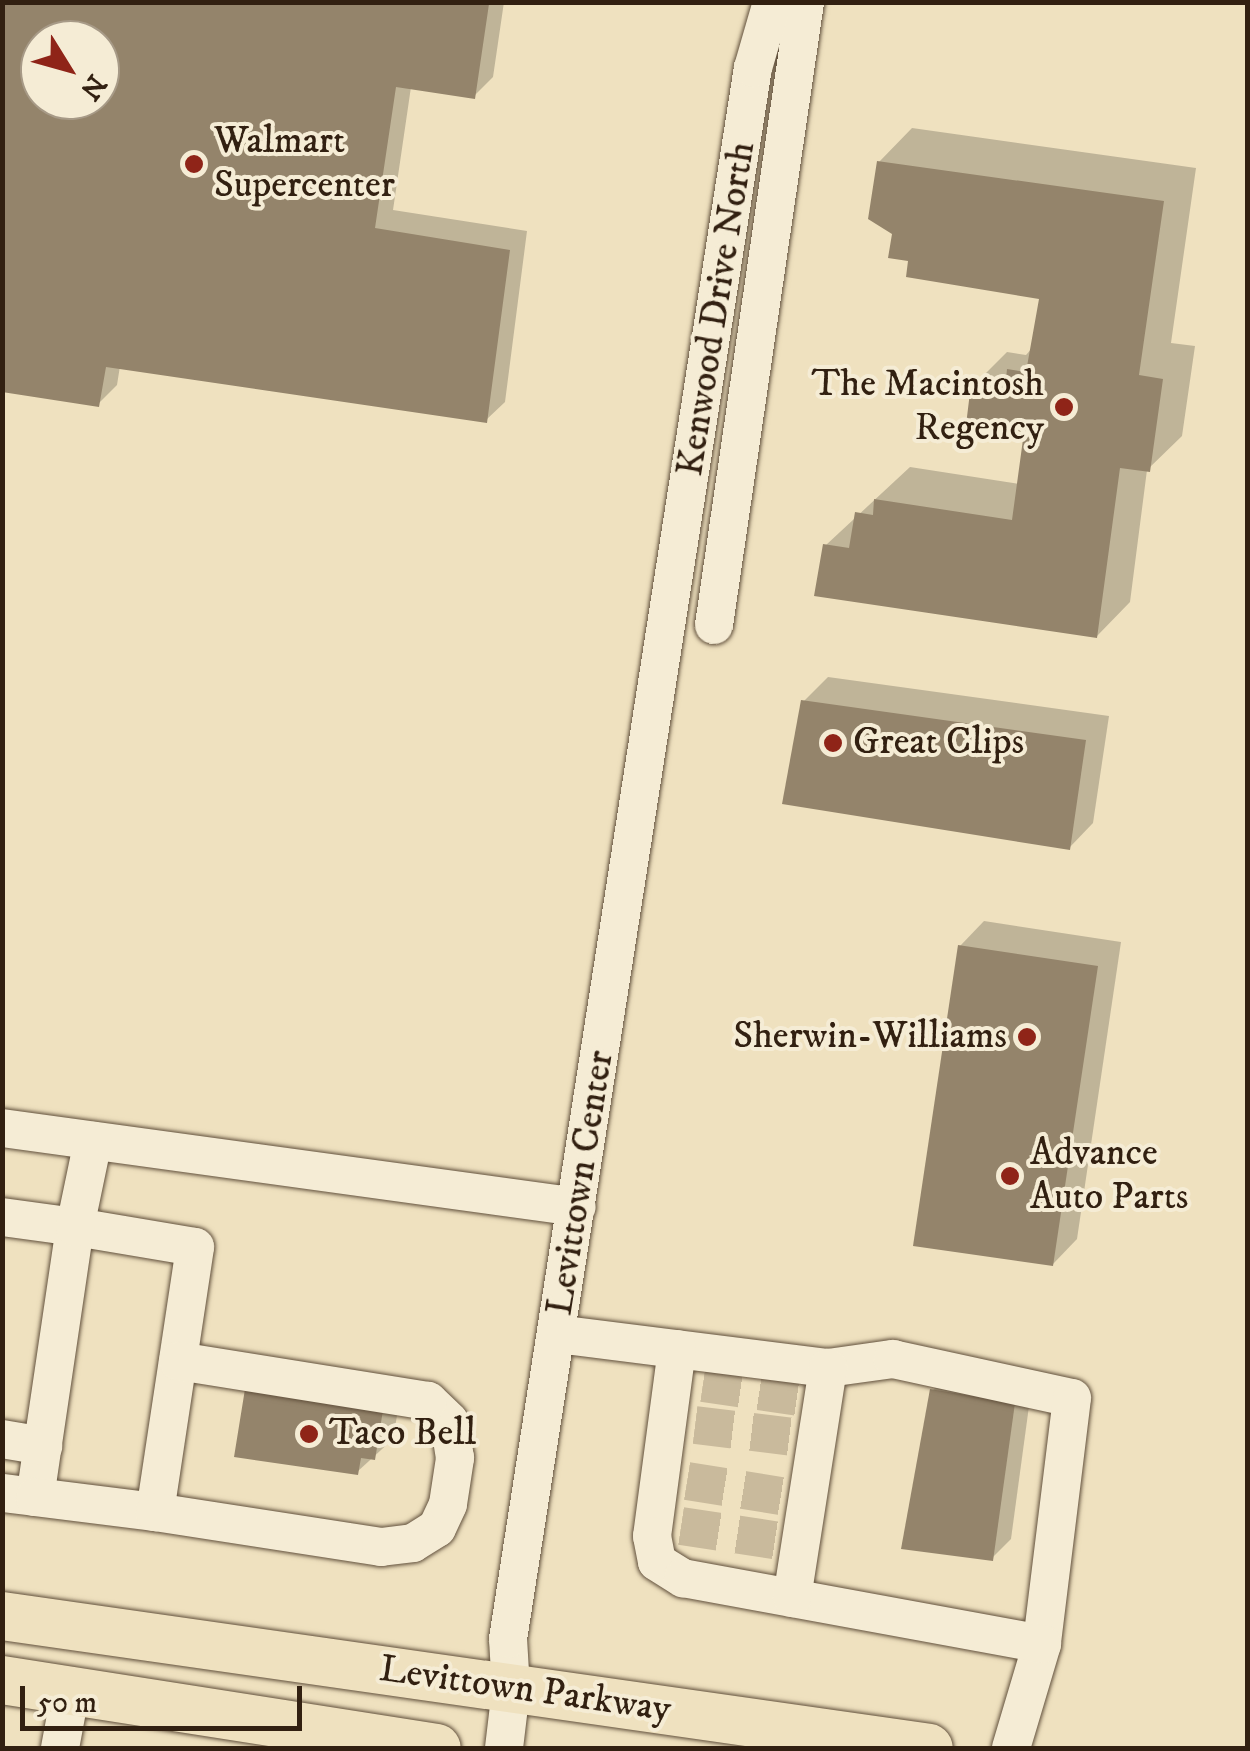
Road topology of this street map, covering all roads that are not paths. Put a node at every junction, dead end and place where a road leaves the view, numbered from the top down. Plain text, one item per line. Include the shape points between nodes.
1 (772, 2) edge
2 (806, 2) edge
3 (669, 617) joint
4 (714, 625) dead end
5 (2, 1128) edge
6 (94, 1141) junction
7 (577, 1208) junction
8 (2, 1217) edge
9 (75, 1227) junction
10 (557, 1334) junction
11 (178, 1361) junction
12 (684, 1370) junction
13 (817, 1389) junction
14 (2, 1439) edge
15 (42, 1446) junction
16 (19, 1495) edge
17 (155, 1512) junction
18 (792, 1598) junction
19 (2, 1616) edge
20 (1042, 1644) junction
21 (2, 1680) edge
22 (71, 1689) junction
23 (512, 1689) junction
24 (60, 1748) edge
25 (437, 1748) edge
26 (504, 1748) edge
27 (929, 1748) edge
28 (1012, 1748) edge

1 - 3 street, Kenwood Drive North via 752,68
2 - 4 street
3 - 7 street, Levittown Center
5 - 6 street
6 - 7 street
6 - 9 street
7 - 10 street, Levittown Center
8 - 9 street
9 - 11 street via 195,1248
9 - 15 street
10 - 12 street
10 - 23 street, Levittown Center via 508,1639
11 - 17 street
11 - 17 street via 428,1401 449,1421 455,1458 448,1504 437,1528 413,1543 381,1547
12 - 13 street
12 - 18 street via 668,1524 657,1562 684,1578
13 - 18 street via 790,1543
13 - 20 street via 893,1359 1072,1398
14 - 15 street
15 - 16 street
16 - 17 street
18 - 20 street
19 - 23 main road, Levittown Parkway
20 - 28 street
21 - 22 main road, Levittown Parkway
22 - 24 street
22 - 25 main road, Levittown Parkway
23 - 26 street, Levittown Center
23 - 27 main road, Levittown Parkway

